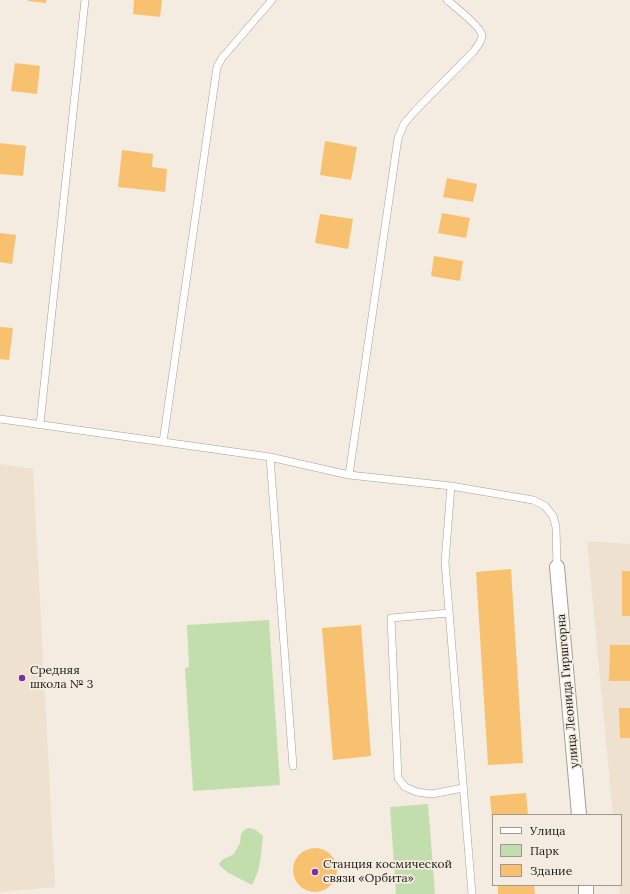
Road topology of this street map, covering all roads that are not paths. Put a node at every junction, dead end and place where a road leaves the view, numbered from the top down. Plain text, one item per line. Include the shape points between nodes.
1 (85, 0) edge
2 (272, 0) edge
3 (446, 0) edge
4 (0, 419) edge
5 (40, 424) junction
6 (163, 442) junction
7 (270, 457) junction
8 (349, 475) junction
9 (452, 486) junction
10 (557, 567) joint
11 (449, 613) junction
12 (293, 766) dead end
13 (463, 788) junction
14 (579, 814) edge
15 (472, 894) edge

1 - 5 lane
2 - 6 lane via 217,67
3 - 8 lane via 478,28 482,34 481,42 415,111 404,124 398,138
4 - 5 lane
5 - 6 lane
6 - 7 lane
7 - 8 lane
7 - 12 lane
8 - 9 lane
9 - 10 lane via 533,500 545,506 553,516 556,527
9 - 11 lane via 445,562
10 - 14 street, улица Леонида Гиршгорна
11 - 13 lane
11 - 13 lane via 392,618 398,778 405,787 417,792 432,794
13 - 15 lane

